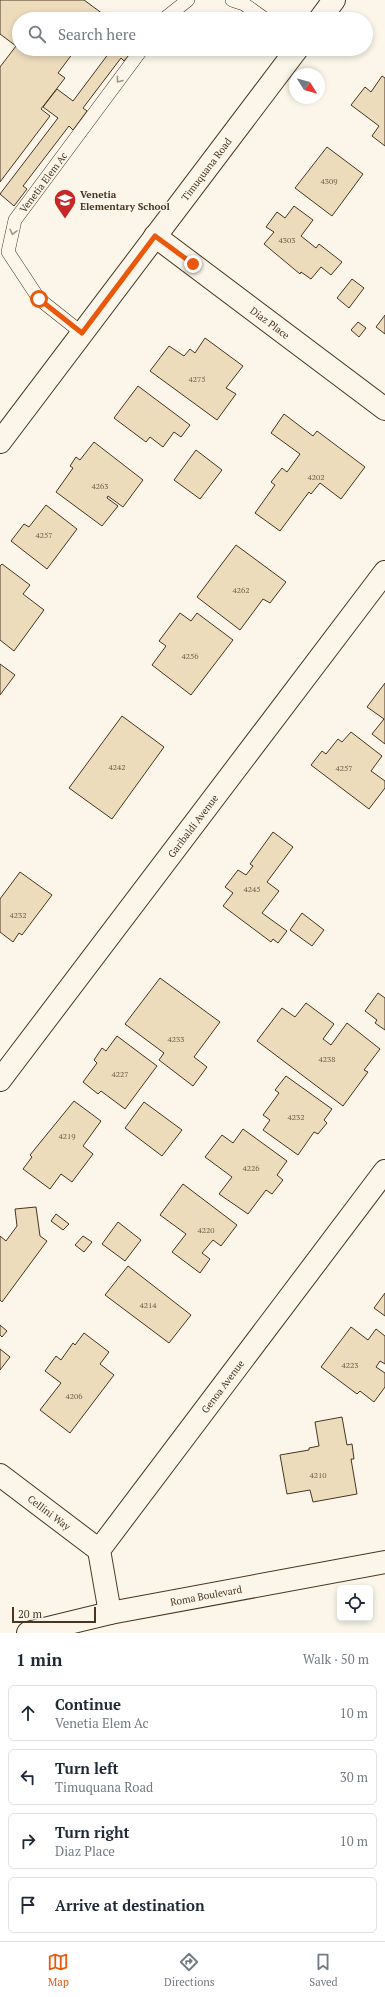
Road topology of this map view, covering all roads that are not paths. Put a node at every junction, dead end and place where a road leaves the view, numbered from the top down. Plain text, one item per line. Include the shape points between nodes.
1 (188, 0) edge
2 (232, 0) edge
3 (334, 0) edge
4 (173, 12) edge
5 (255, 12) edge
6 (325, 12) edge
7 (137, 56) edge
8 (292, 56) edge
9 (155, 236) junction
10 (82, 333) junction
11 (385, 409) edge
12 (0, 442) edge
13 (385, 572) edge
14 (0, 1080) edge
15 (385, 1171) edge
16 (0, 1475) edge
17 (99, 1550) junction
18 (385, 1562) edge
19 (110, 1614) junction
20 (28, 1633) edge

1 - 4 lane
2 - 5 lane
3 - 6 street
7 -> 10 lane, Venetia Elem Ac via 15,220 8,252 39,299
8 - 9 street, Timuquana Road
9 - 10 street, Timuquana Road
9 - 11 street, Diaz Place
10 - 12 street, Timuquana Road
13 - 14 street, Garibaldi Avenue
15 - 17 street, Genoa Avenue
16 - 17 street, Cellini Way
17 - 19 street
18 - 19 street, Roma Boulevard
19 - 20 street, Roma Boulevard

